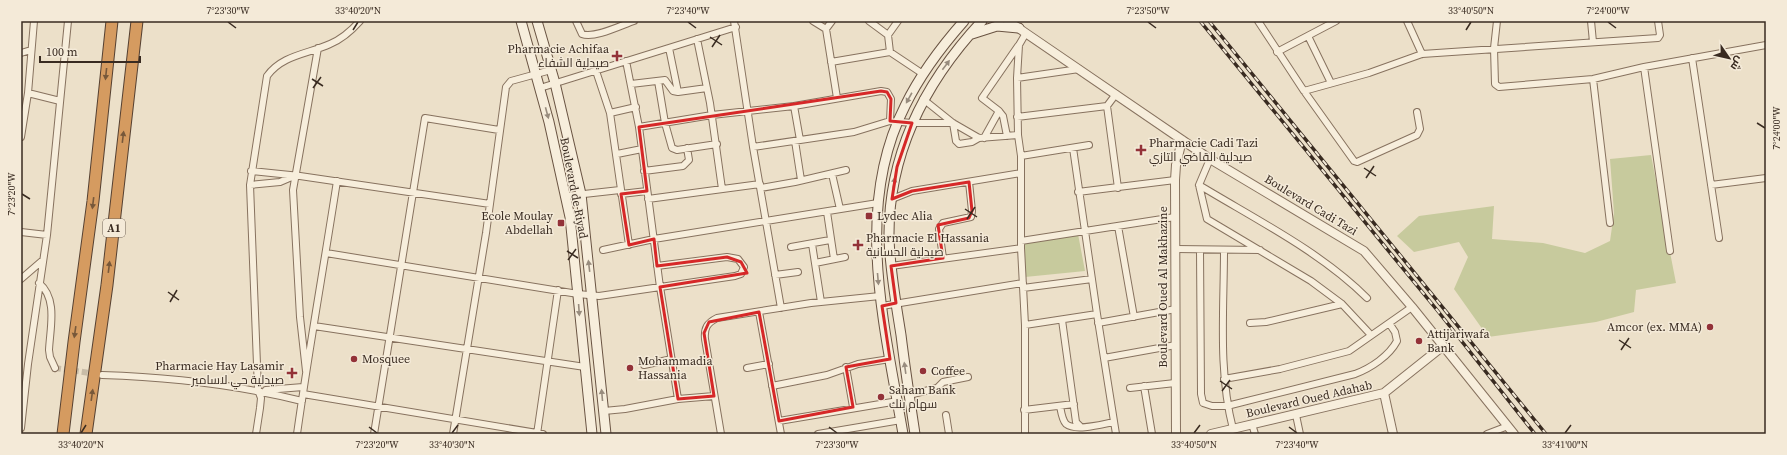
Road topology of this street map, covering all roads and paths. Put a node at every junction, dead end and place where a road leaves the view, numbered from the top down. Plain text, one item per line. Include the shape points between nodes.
1 (34, 21) edge
2 (68, 21) edge
3 (112, 21) edge
4 (137, 21) edge
5 (360, 21) edge
6 (521, 21) edge
7 (537, 21) edge
8 (576, 21) edge
9 (634, 21) edge
10 (813, 21) edge
11 (832, 21) edge
12 (869, 21) edge
13 (898, 21) edge
14 (964, 21) edge
15 (982, 21) edge
16 (1008, 21) edge
17 (1258, 21) edge
18 (1336, 21) edge
19 (1407, 21) edge
20 (1497, 21) edge
21 (1591, 21) edge
22 (1658, 21) edge
23 (735, 24) edge
24 (957, 25) edge
25 (1021, 28) edge
26 (826, 29) junction
27 (888, 35) junction
28 (970, 35) junction
29 (1308, 36) junction
30 (697, 39) junction
31 (1593, 42) junction
32 (1766, 44) edge
33 (1019, 45) junction
34 (318, 48) junction
35 (669, 48) junction
36 (1494, 48) junction
37 (31, 50) junction
38 (890, 52) junction
39 (1277, 52) junction
40 (21, 53) edge
41 (1422, 54) junction
42 (1692, 58) junction
43 (626, 61) junction
44 (831, 62) junction
45 (1644, 67) junction
46 (1079, 69) junction
47 (551, 70) junction
48 (596, 71) junction
49 (536, 74) junction
50 (923, 74) junction
51 (1016, 78) junction
52 (1593, 79) junction
53 (658, 81) junction
54 (555, 83) junction
55 (1331, 83) junction
56 (631, 84) junction
57 (28, 85) junction
58 (21, 87) edge
59 (540, 88) junction
60 (707, 88) junction
61 (1304, 91) junction
62 (678, 92) junction
63 (28, 93) junction
64 (1116, 94) junction
65 (836, 98) junction
66 (923, 99) junction
67 (60, 101) junction
68 (794, 106) junction
69 (1107, 106) junction
70 (636, 107) junction
71 (749, 111) junction
72 (999, 111) junction
73 (1417, 112) dead end
74 (610, 113) junction
75 (712, 116) junction
76 (1017, 117) junction
77 (894, 121) junction
78 (665, 123) junction
79 (912, 123) junction
80 (953, 123) junction
81 (639, 127) junction
82 (22, 129) edge
83 (499, 130) junction
84 (1018, 135) junction
85 (1007, 136) junction
86 (21, 137) edge
87 (981, 138) junction
88 (1182, 140) junction
89 (798, 141) junction
90 (717, 144) junction
91 (1089, 145) dead end
92 (753, 147) junction
93 (687, 148) junction
94 (1073, 148) junction
95 (642, 149) junction
96 (616, 154) junction
97 (1021, 156) junction
98 (1210, 159) junction
99 (846, 170) dead end
100 (251, 171) junction
101 (644, 171) junction
102 (1020, 173) junction
103 (832, 174) junction
104 (295, 176) junction
105 (1766, 178) edge
106 (801, 180) junction
107 (1175, 180) junction
108 (337, 181) junction
109 (969, 182) junction
110 (250, 185) junction
111 (1199, 185) junction
112 (761, 186) junction
113 (1711, 186) junction
114 (1118, 188) junction
115 (722, 189) junction
116 (647, 191) junction
117 (412, 192) junction
118 (621, 192) junction
119 (1078, 192) junction
120 (581, 194) junction
121 (566, 196) junction
122 (648, 199) junction
123 (892, 199) junction
124 (878, 203) junction
125 (490, 204) junction
126 (840, 209) junction
127 (827, 212) junction
128 (1175, 217) junction
129 (767, 221) junction
130 (1610, 223) dead end
131 (1118, 226) junction
132 (1085, 231) junction
133 (21, 232) edge
134 (47, 235) junction
135 (1719, 238) dead end
136 (654, 239) junction
137 (830, 240) junction
138 (1022, 241) junction
139 (629, 244) junction
140 (812, 244) junction
141 (791, 247) dead end
142 (1021, 248) junction
143 (1176, 249) junction
144 (603, 250) dead end
145 (1200, 250) junction
146 (1224, 250) junction
147 (1260, 250) junction
148 (1670, 251) dead end
149 (326, 253) junction
150 (845, 257) dead end
151 (943, 258) junction
152 (834, 259) junction
153 (43, 260) junction
154 (815, 262) junction
155 (400, 265) junction
156 (657, 266) junction
157 (891, 266) junction
158 (798, 272) dead end
159 (775, 275) junction
160 (478, 278) junction
161 (21, 279) edge
162 (1092, 279) junction
163 (39, 283) junction
164 (1023, 286) junction
165 (660, 287) junction
166 (558, 290) junction
167 (578, 294) junction
168 (593, 296) junction
169 (880, 296) junction
170 (1367, 298) dead end
171 (821, 302) junction
172 (896, 303) junction
173 (1342, 304) junction
174 (882, 306) junction
175 (1412, 307) junction
176 (780, 308) junction
177 (1176, 309) junction
178 (759, 312) junction
179 (1097, 314) junction
180 (1134, 317) junction
181 (1062, 320) junction
182 (1098, 323) junction
183 (1250, 323) dead end
184 (1389, 323) junction
185 (1025, 325) junction
186 (314, 326) junction
187 (1371, 335) junction
188 (389, 337) junction
189 (1176, 345) junction
190 (1443, 346) junction
191 (466, 348) junction
192 (1104, 358) junction
193 (672, 359) junction
194 (890, 359) junction
195 (548, 362) junction
196 (24, 364) edge
197 (769, 364) junction
198 (644, 365) dead end
199 (585, 367) junction
200 (846, 367) junction
201 (55, 368) dead end
202 (747, 368) dead end
203 (306, 371) junction
204 (102, 375) tunnel mouth
205 (968, 377) dead end
206 (1224, 379) junction
207 (1175, 383) junction
208 (772, 386) junction
209 (1144, 386) junction
210 (1130, 388) dead end
211 (258, 390) junction
212 (303, 391) junction
213 (1384, 393) junction
214 (909, 395) junction
215 (714, 396) junction
216 (678, 399) junction
217 (302, 401) junction
218 (898, 401) junction
219 (1074, 404) junction
220 (1060, 406) junction
221 (1227, 406) junction
222 (853, 407) junction
223 (378, 408) junction
224 (1024, 410) junction
225 (604, 411) junction
226 (946, 415) dead end
227 (1296, 415) junction
228 (455, 420) junction
229 (901, 420) junction
230 (779, 421) junction
231 (1114, 422) junction
232 (1252, 424) junction
233 (1080, 426) junction
234 (1508, 426) junction
235 (21, 428) edge
236 (1233, 429) junction
237 (860, 431) edge
238 (63, 434) edge
239 (86, 434) edge
240 (256, 434) edge
241 (298, 434) edge
242 (374, 434) edge
243 (453, 434) edge
244 (539, 434) edge
245 (592, 434) edge
246 (606, 434) edge
247 (721, 434) edge
248 (781, 434) edge
249 (818, 434) edge
250 (903, 434) edge
251 (915, 434) edge
252 (949, 434) edge
253 (1025, 434) edge
254 (1116, 434) edge
255 (1152, 434) edge
256 (1176, 434) edge
257 (1211, 434) edge
258 (1255, 434) edge
259 (1300, 434) edge
260 (1393, 434) edge
261 (1487, 434) edge
262 (1514, 434) edge

1 - 37 street
2 - 67 street
3 -> 238 highway, A1 via 93,201
239 -> 4 highway, A1 via 107,285
5 - 34 street via 345,35
6 - 49 main road, Boulevard de Riyad
7 - 47 main road, Boulevard de Riyad
8 - 9 street via 582,34 586,35 594,35
10 - 26 street
11 - 26 street
12 - 27 street
13 - 27 street
14 - 24 main road
15 - 28 main road
16 - 25 street, Boulevard Cadi Tazi
17 - 39 street
18 - 29 street
19 - 41 street
20 - 36 street
21 - 31 street
22 - 31 street via 1658,38
23 - 30 street
23 - 71 street
24 - 50 main road
25 - 28 main road via 996,26
25 - 33 street
25 - 46 street, Boulevard Cadi Tazi
26 - 44 street
27 - 38 street
66 -> 28 main road
29 - 39 street
29 - 55 street
30 - 35 street
30 - 60 street
31 - 36 street
32 - 42 street
33 - 51 street
33 - 72 street via 982,98
34 - 100 street via 282,62 267,76
34 - 104 street
35 - 43 street
35 - 62 street
36 - 41 street
36 - 52 street via 1495,84 1499,87
37 - 40 street
37 - 57 street
38 - 44 street
38 - 50 street
39 - 61 street
41 - 55 street via 1376,71
42 - 45 street
42 - 113 street
43 - 48 street
43 - 56 street
44 - 65 street
45 - 52 street
45 - 148 street
46 - 51 street
46 - 64 street, Boulevard Cadi Tazi
47 - 49 street
47 - 54 main road, Boulevard de Riyad
48 - 54 street
48 - 74 street
49 - 59 main road, Boulevard de Riyad
49 - 83 street via 508,83
50 -> 77 main road
51 - 76 street
52 - 130 street
53 - 56 street
53 - 62 street via 666,81 672,90
53 - 78 street
54 - 59 street
54 - 120 main road, Boulevard de Riyad
55 - 61 street
56 - 70 street
57 - 58 street
57 - 63 street
59 -> 121 main road, Boulevard de Riyad
60 - 62 street
60 - 75 street
61 - 73 street via 1351,159 1357,162 1417,135 1420,129
63 - 67 street
63 - 82 street
64 - 69 street
64 - 88 street, Boulevard Cadi Tazi
65 - 68 street
65 - 77 street via 876,91 887,92 891,99
66 - 79 main road
66 - 80 street
67 - 134 street
68 - 71 street
68 - 89 street
69 - 76 street
69 - 114 street
70 - 74 street
70 - 81 street
71 - 75 street
71 - 92 street
72 - 85 street via 1003,116
72 - 87 street
74 - 96 street
75 - 78 street
75 - 90 street
76 - 84 street
77 - 79 street
77 - 89 street via 854,132
77 - 124 main road
78 - 81 street
78 - 93 street via 672,148
79 - 80 street
123 -> 79 main road via 897,168
80 - 87 street
80 - 87 street via 956,141 960,144
81 - 95 street
82 - 86 street
83 - 117 street via 425,118
83 - 125 street
84 - 85 street
84 - 97 street
85 - 87 street
88 - 98 street, Boulevard Cadi Tazi
88 - 107 street, Boulevard Oued Al Makhazine
89 - 92 street
89 - 106 street
90 - 93 street
90 - 115 street
91 - 94 street
92 - 112 street
93 - 101 street via 689,160 683,166
94 - 97 street
94 - 119 street
95 - 96 street
95 - 101 street
96 - 118 street
97 - 102 street
98 - 111 street
98 - 175 street, Boulevard Cadi Tazi via 1364,251
99 - 103 street
100 - 104 street
100 - 110 street
101 - 116 street
102 - 109 street
102 - 138 street
103 - 106 street
103 - 126 street
104 - 108 street
104 - 110 street via 280,182
104 - 203 street via 293,190 296,248
105 - 113 street
106 - 112 street
107 - 114 street
107 - 128 street, Boulevard Oued Al Makhazine
108 - 117 street
108 - 149 street
109 - 123 street via 912,191
109 - 151 street via 971,217 943,223 939,229
110 - 211 street
111 - 147 street via 1207,219
111 - 170 street via 1320,259 1339,272
112 - 115 street
112 - 129 street
113 - 135 street
114 - 119 street
115 - 122 street
116 - 118 street
116 - 122 street
117 - 125 street
117 - 155 street
118 - 120 street
118 - 139 street
119 - 132 street
120 - 121 street
168 -> 120 main road, Boulevard de Riyad
121 - 167 main road, Boulevard de Riyad
122 - 136 street
123 - 157 main road via 889,238
124 - 126 street
124 -> 169 main road via 876,253
125 - 160 street
126 - 127 street
127 - 129 street
127 - 137 street
128 - 131 street
128 - 143 street, Boulevard Oued Al Makhazine
129 - 136 street
129 - 159 street
131 - 132 street
131 - 180 street
132 - 138 street
132 - 162 street
133 - 134 street
134 - 153 street
136 - 139 street
136 - 156 street
137 - 140 street
137 - 152 street
138 - 142 street
139 - 144 street
140 - 141 street
140 - 154 street
142 - 151 street
142 - 164 street
143 - 145 street
143 - 177 street, Boulevard Oued Al Makhazine
145 - 146 street
145 - 221 street via 1202,400 1203,403 1212,406
146 - 147 street
146 - 206 street
147 - 173 street via 1311,281
149 - 155 street
149 - 186 street
150 - 152 street
151 - 157 street
152 - 154 street
153 - 161 street
153 - 163 street
154 - 171 street
155 - 160 street
155 - 188 street
156 - 165 street
156 - 165 street via 727,257 738,259 744,267 741,274 735,276
157 - 172 main road
158 - 159 street
159 - 176 street
160 - 166 street
160 - 191 street
162 - 164 street
162 - 179 street
163 - 196 street
163 - 201 street via 48,292 52,306 49,350
164 - 172 street
164 - 185 street
165 - 168 street
165 - 193 street
166 - 167 street
166 - 195 street
167 - 168 street
167 -> 199 main road, Boulevard de Riyad
225 -> 168 main road, Boulevard de Riyad
169 - 171 street
169 - 174 main road
171 - 176 street
172 - 174 street
214 -> 172 main road
173 - 183 street via 1266,322
173 - 187 street
174 - 194 main road
175 - 184 street
175 - 190 street, Boulevard Cadi Tazi
176 - 178 street
177 - 180 street
177 - 189 street, Boulevard Oued Al Makhazine
178 - 197 street
178 - 215 street via 717,318 706,327 705,339
179 - 181 street
179 - 182 street
180 - 182 street
181 - 185 street
181 - 219 street
182 - 192 street
184 - 187 street
184 - 221 street via 1397,341 1389,352 1364,371
185 - 224 street
186 - 188 street
186 - 203 street
187 - 206 street via 1349,351 1280,369
188 - 191 street
188 - 223 street
189 - 192 street
189 - 207 street, Boulevard Oued Al Makhazine
190 - 213 street, Boulevard Oued Adahab
190 - 234 street, Boulevard Cadi Tazi
191 - 195 street
191 - 228 street
192 - 231 street
193 - 198 street
193 - 216 street
194 - 200 street
194 - 218 main road
195 - 199 street
195 - 244 street
196 - 235 street
197 - 202 street
197 - 208 street
199 - 245 main road, Boulevard de Riyad
200 - 208 street via 827,375
200 - 222 street
203 - 212 street
204 - 211 street via 146,377
205 - 214 street via 943,382 937,388
206 - 221 street
207 - 209 street
207 - 256 street, Boulevard Oued Al Makhazine
208 - 230 street
209 - 210 street
209 - 255 street
211 - 212 street
211 - 217 street
211 - 240 street via 261,398
212 - 217 street
212 - 223 street
213 - 227 street, Boulevard Oued Adahab
213 - 260 street
214 - 251 main road
215 - 216 street
215 - 247 street
216 - 225 street via 625,410
217 - 241 street
218 - 222 street
218 - 229 main road
219 - 220 street
219 - 233 street via 1076,422
220 - 224 street
220 - 233 street via 1066,424
221 - 236 street
222 - 230 street
223 - 228 street
223 - 242 street
224 - 253 street
225 - 246 main road, Boulevard de Riyad
226 - 252 street
227 - 232 street, Boulevard Oued Adahab
227 - 259 street
228 - 243 street
228 - 244 street
229 - 237 street
229 - 250 main road
230 - 248 street
231 - 233 street
231 - 254 street
232 - 236 street, Boulevard Oued Adahab
232 - 258 street
234 - 261 street
234 - 262 street, Boulevard Cadi Tazi
236 - 257 street, Boulevard Oued Adahab
237 - 249 street

